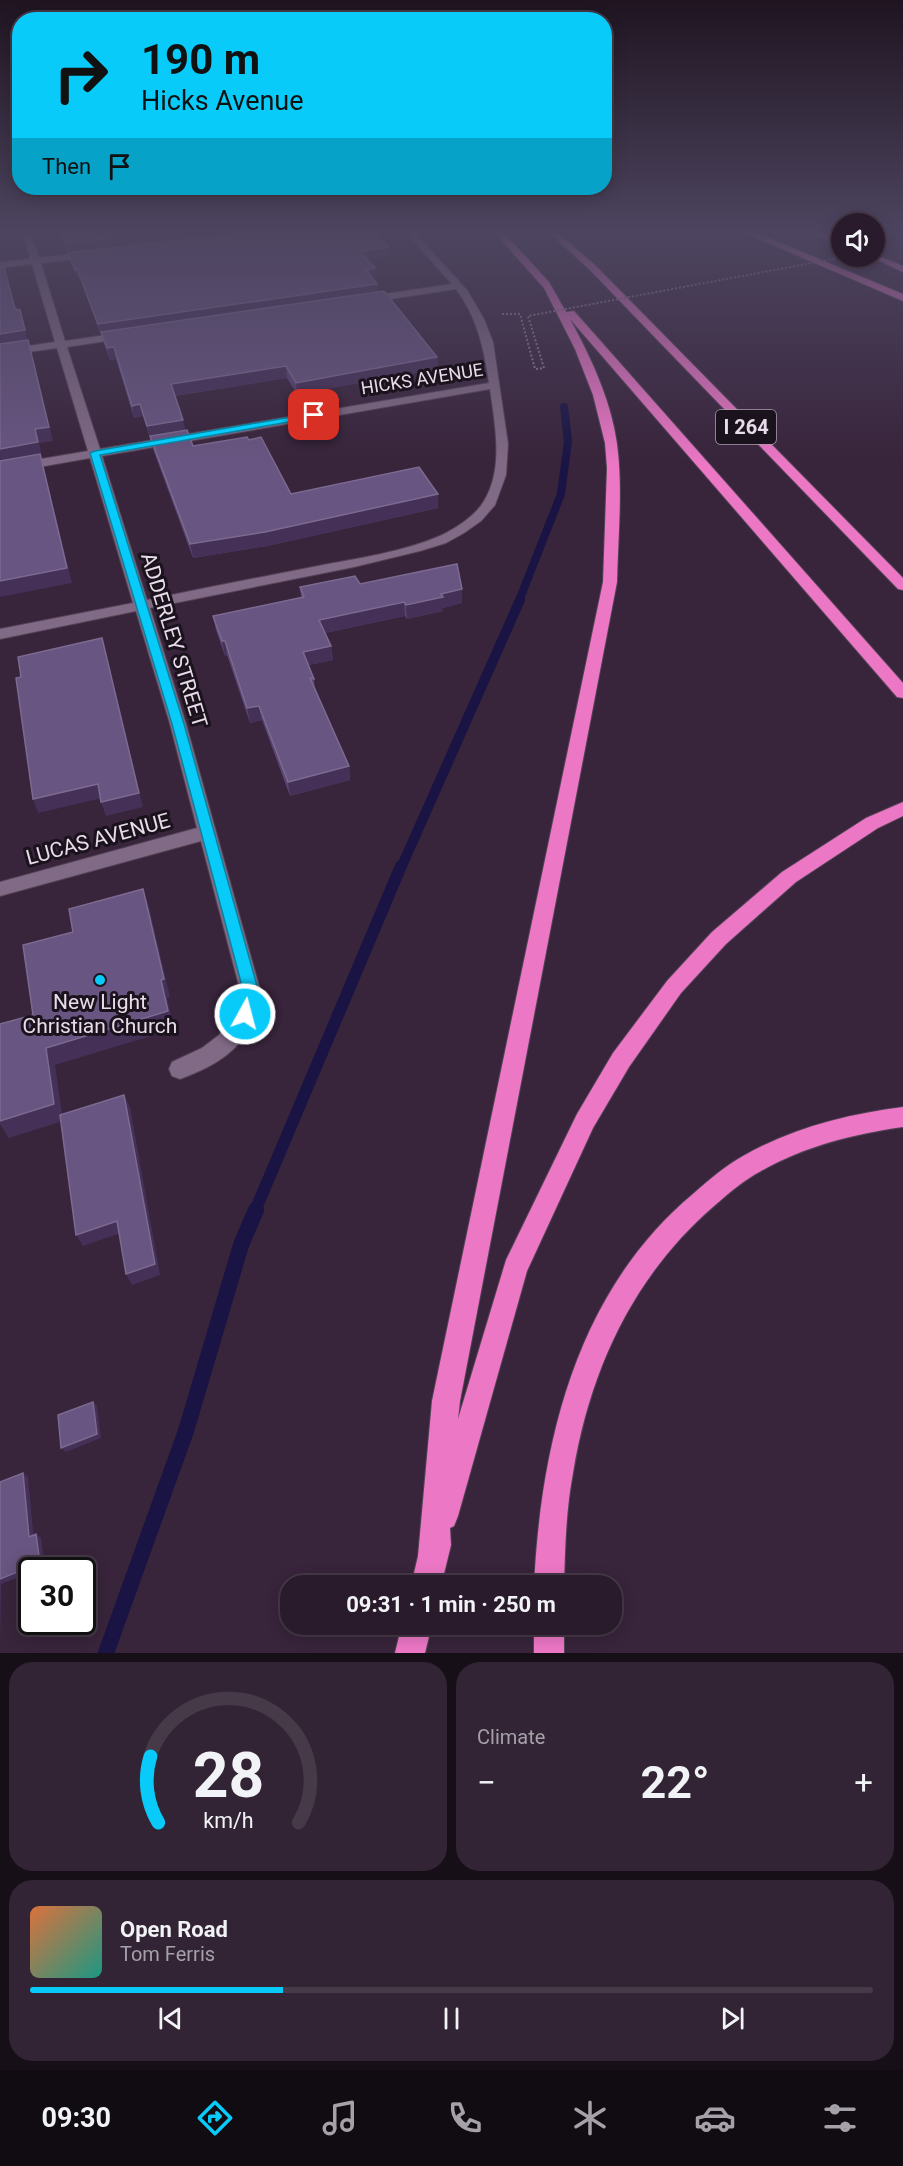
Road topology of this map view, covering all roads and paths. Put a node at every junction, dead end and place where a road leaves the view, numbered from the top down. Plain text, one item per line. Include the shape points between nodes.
1 (51, 310) edge
2 (474, 310) edge
3 (559, 310) edge
4 (560, 310) edge
5 (569, 310) edge
6 (634, 310) edge
7 (477, 314) junction
8 (132, 334) edge
9 (63, 344) junction
10 (0, 353) edge
11 (494, 385) junction
12 (95, 453) junction
13 (0, 470) edge
14 (903, 586) edge
15 (140, 606) junction
16 (0, 634) edge
17 (903, 693) edge
18 (903, 808) edge
19 (208, 832) junction
20 (0, 889) edge
21 (180, 1069) dead end
22 (903, 1117) edge
23 (433, 1556) junction
24 (429, 1575) edge
25 (549, 1575) edge
26 (414, 1635) edge
27 (549, 1635) edge
28 (410, 1653) edge
29 (549, 1653) edge

1 - 9 street, ADDERLEY STREET
2 - 7 street
3 - 7 path, bridge via 528,316 544,368 535,369 519,314
4 - 23 highway via 591,370 605,412 613,466 610,582 447,1401
5 - 17 highway
6 - 14 highway, I 264
7 - 11 street via 486,336
8 - 9 street
9 - 10 street
9 - 12 street, ADDERLEY STREET
11 - 12 street, HICKS AVENUE
11 - 15 street via 502,454 497,485 490,504 460,531 436,542 371,558
12 - 13 street, HICKS AVENUE
12 - 15 street, ADDERLEY STREET
15 - 16 street
15 - 19 street, ADDERLEY STREET
18 - 23 highway via 872,823 789,877 719,938 674,987 621,1060 585,1121 515,1269
19 - 20 street, LUCAS AVENUE
19 - 21 street, ADDERLEY STREET via 249,986 245,1014 227,1041 203,1059
22 - 25 highway via 870,1121 811,1137 754,1161 703,1198 659,1240 617,1304 590,1356 563,1444
23 - 24 highway
26 - 28 highway
27 - 29 highway

